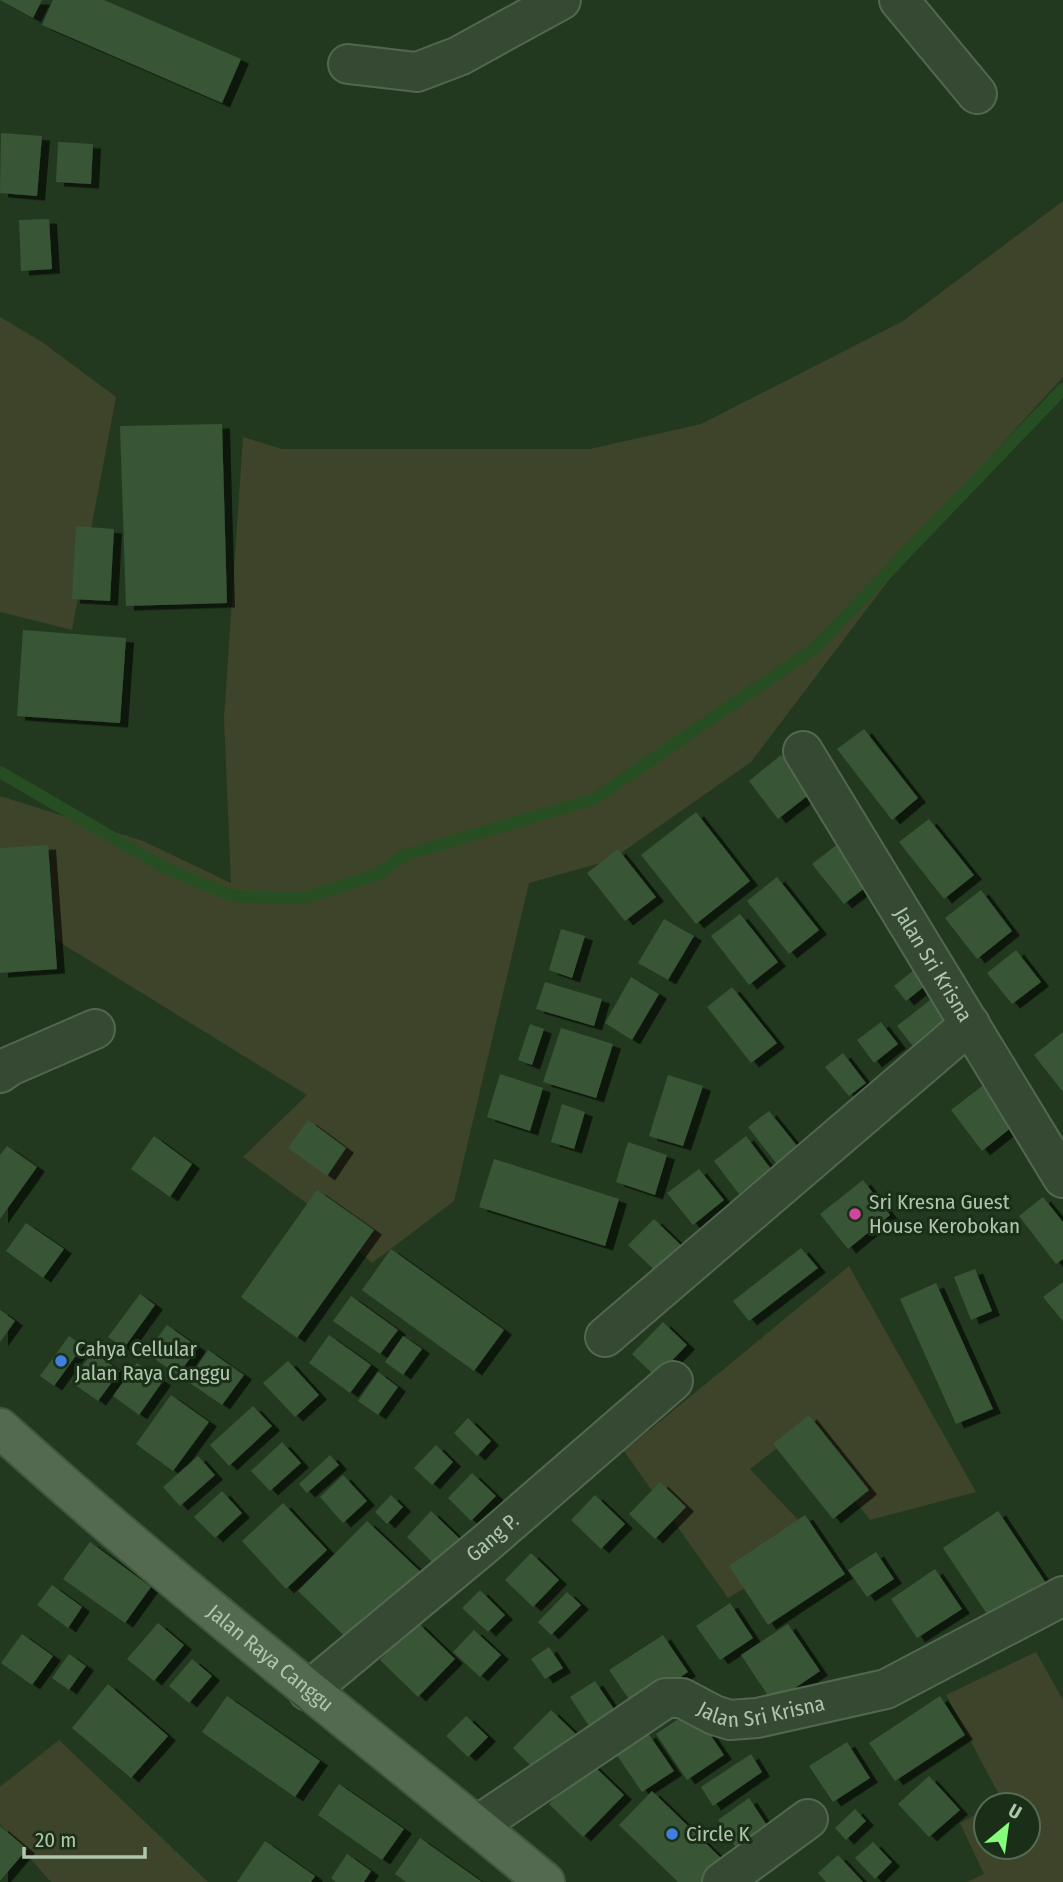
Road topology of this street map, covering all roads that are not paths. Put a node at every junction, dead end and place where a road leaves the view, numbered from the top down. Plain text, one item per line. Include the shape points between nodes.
1 (561, 0) edge
2 (899, 0) edge
3 (348, 64) dead end
4 (977, 94) dead end
5 (803, 751) dead end
6 (970, 1024) junction
7 (95, 1028) dead end
8 (0, 1073) edge
9 (1063, 1178) edge
10 (605, 1337) dead end
11 (673, 1381) dead end
12 (0, 1428) edge
13 (1063, 1596) edge
14 (308, 1691) junction
15 (808, 1819) dead end
16 (478, 1825) junction
17 (528, 1876) edge
18 (722, 1882) edge

1 - 3 street via 459,56 416,72
2 - 4 street
5 - 6 street, Jalan Sri Krisna
6 - 9 street, Jalan Sri Krisna
6 - 10 street
7 - 8 street
11 - 14 street, Gang P.
12 - 14 main road, Jalan Raya Canggu via 90,1510
13 - 16 street, Jalan Sri Krisna via 886,1689 730,1720 682,1698 666,1698
14 - 16 main road, Jalan Raya Canggu
15 - 18 street
16 - 17 main road, Jalan Raya Canggu

